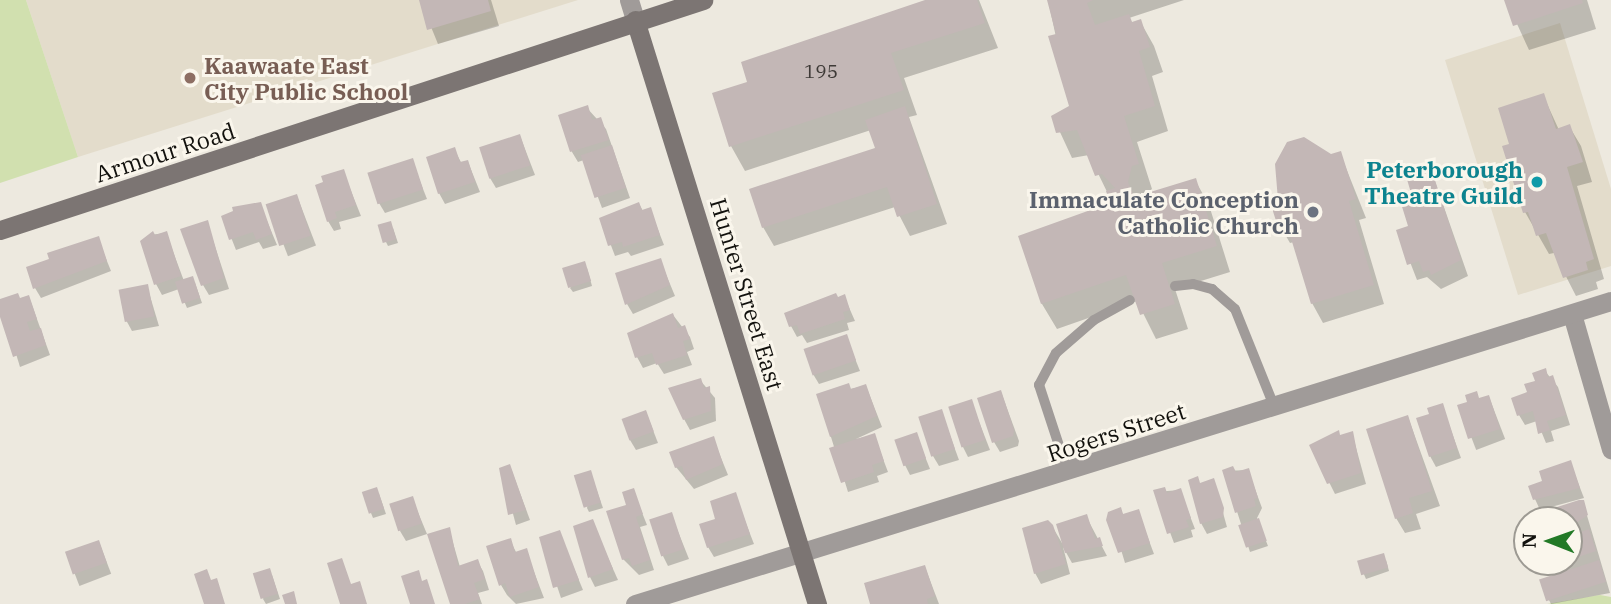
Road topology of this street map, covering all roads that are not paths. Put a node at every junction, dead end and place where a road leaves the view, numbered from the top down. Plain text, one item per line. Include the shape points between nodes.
1 (629, 0) edge
2 (703, 0) edge
3 (635, 20) junction
4 (0, 230) edge
5 (1174, 286) dead end
6 (1130, 300) dead end
7 (1611, 301) edge
8 (1572, 314) junction
9 (1274, 406) junction
10 (1611, 449) edge
11 (1068, 473) junction
12 (803, 555) junction
13 (635, 604) edge
14 (817, 604) edge

1 - 3 street, Hunter Street East
2 - 3 main road, Armour Road
3 - 4 main road, Armour Road via 598,37
3 - 12 main road, Hunter Street East
5 - 9 lane via 1212,289 1235,309
6 - 11 lane via 1094,320 1056,353 1039,384
7 - 8 street, Rogers Street
8 - 9 street, Rogers Street
8 - 10 street
9 - 11 street, Rogers Street
11 - 12 street, Rogers Street
12 - 13 street, Rogers Street
12 - 14 main road, Hunter Street East

